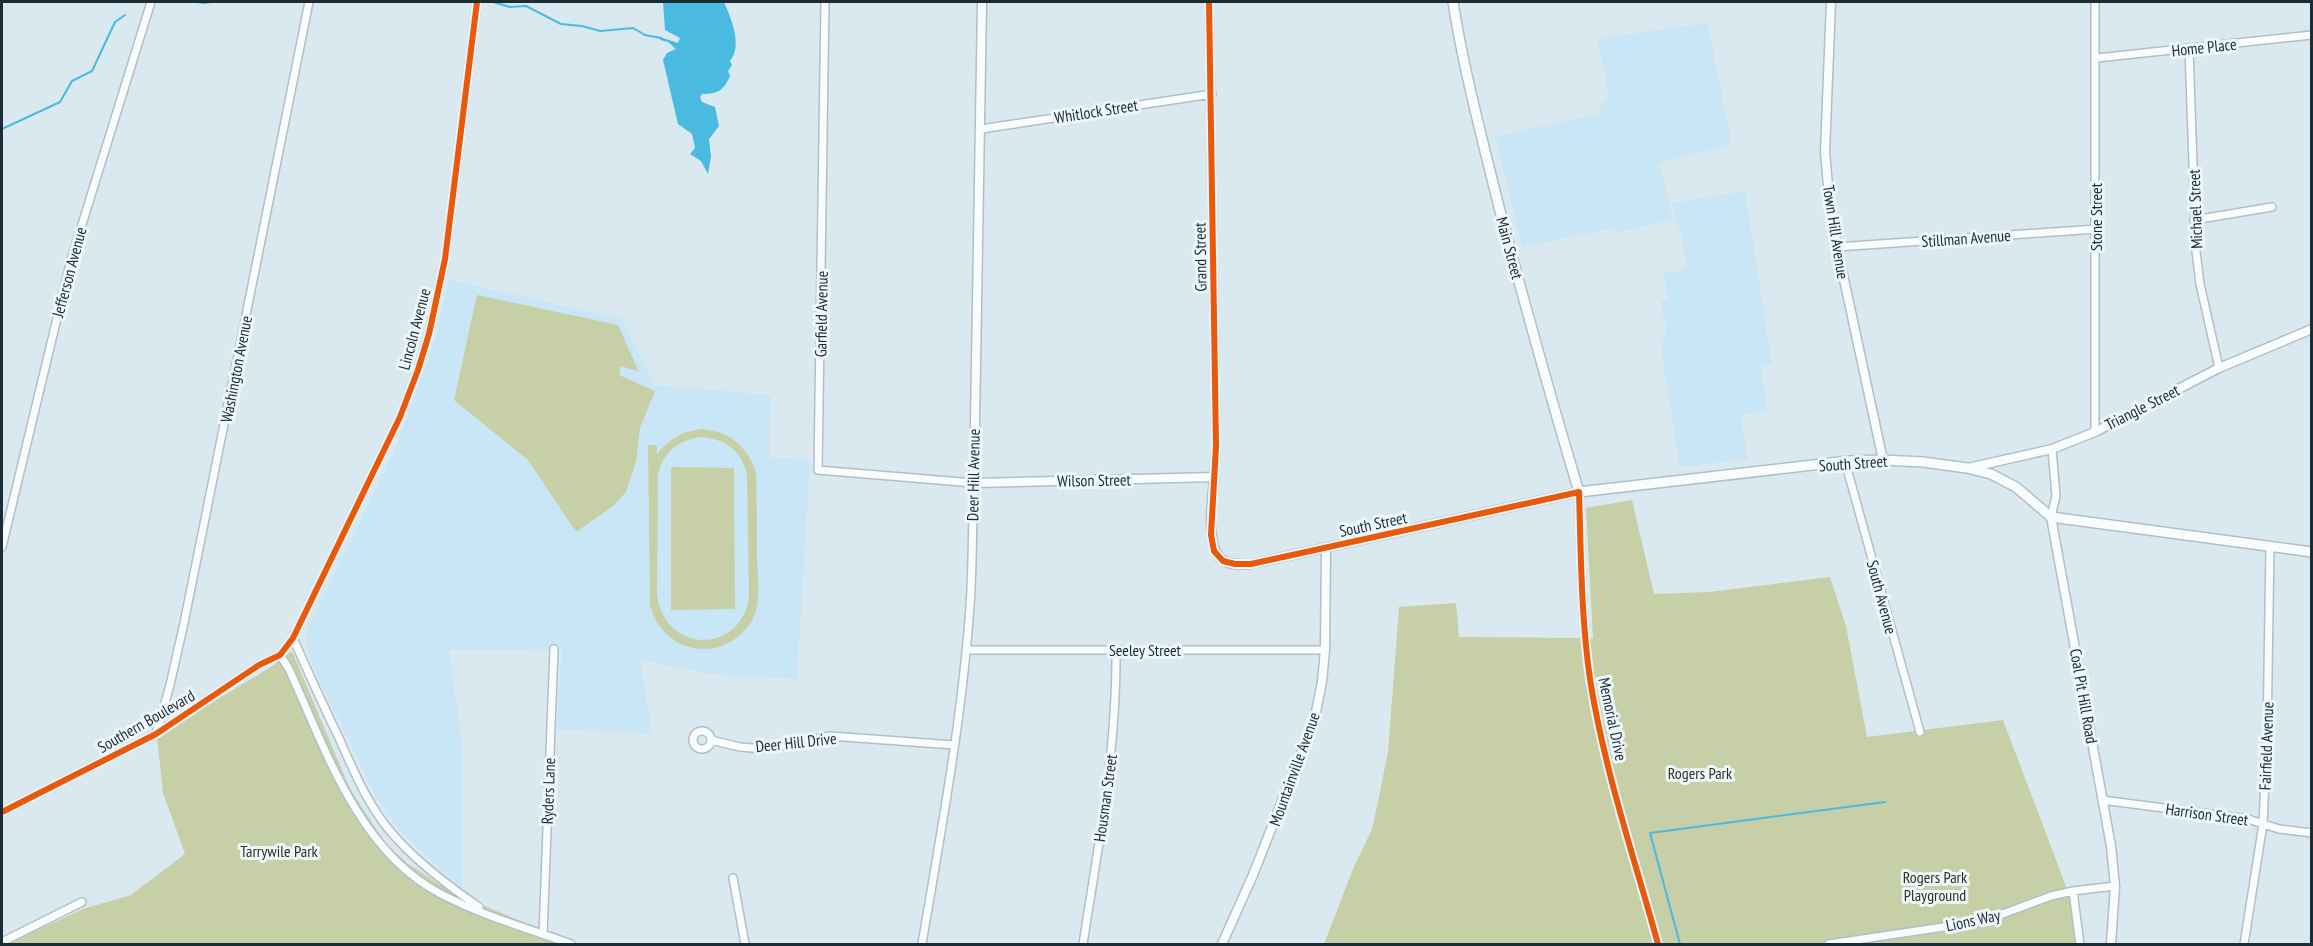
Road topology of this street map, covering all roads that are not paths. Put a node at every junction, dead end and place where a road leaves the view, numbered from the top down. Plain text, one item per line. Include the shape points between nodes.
1 (151, 2) edge
2 (309, 2) edge
3 (477, 2) edge
4 (825, 2) edge
5 (982, 2) edge
6 (1209, 2) edge
7 (1453, 2) edge
8 (1831, 2) edge
9 (2096, 2) edge
10 (2312, 35) edge
11 (2189, 48) junction
12 (2097, 58) junction
13 (1212, 94) junction
14 (981, 129) junction
15 (2272, 207) dead end
16 (2194, 220) junction
17 (2096, 229) junction
18 (1837, 248) junction
19 (2312, 328) edge
20 (2219, 368) junction
21 (2095, 432) junction
22 (2052, 449) junction
23 (1883, 460) junction
24 (1848, 461) junction
25 (1967, 468) junction
26 (1214, 477) junction
27 (974, 483) junction
28 (1580, 492) junction
29 (1212, 512) joint
30 (2051, 517) junction
31 (2270, 546) junction
32 (2, 547) edge
33 (1326, 548) junction
34 (2312, 552) edge
35 (293, 638) junction
36 (554, 649) dead end
37 (1116, 650) junction
38 (1325, 650) junction
39 (966, 651) junction
40 (280, 655) junction
41 (1920, 732) dead end
42 (156, 734) junction
43 (711, 740) dead end
44 (954, 745) junction
45 (2102, 800) junction
46 (2, 812) edge
47 (2263, 824) junction
48 (2312, 833) edge
49 (733, 878) dead end
50 (2115, 886) junction
51 (2073, 891) junction
52 (82, 902) dead end
53 (493, 916) junction
54 (543, 934) junction
55 (2, 942) edge
56 (571, 945) edge
57 (745, 945) edge
58 (922, 945) edge
59 (1083, 945) edge
60 (1222, 945) edge
61 (1658, 945) edge
62 (1829, 945) edge
63 (2080, 945) edge
64 (2111, 945) edge
65 (2244, 945) edge

1 - 32 street, Jefferson Avenue via 71,260
2 - 42 street, Washington Avenue via 184,624
3 - 35 street, Lincoln Avenue via 445,259 429,334 400,417
4 - 27 street, Garfield Avenue via 818,470
5 - 14 street, Deer Hill Avenue
6 - 13 street, Grand Street
7 - 28 main road, Main Street via 1480,132 1549,394
8 - 18 street, Town Hill Avenue via 1825,152
9 - 12 street, Stone Street
10 - 11 street, Home Place
11 - 12 street, Home Place
11 - 16 street, Michael Street
12 - 17 street, Stone Street
13 - 14 street, Whitlock Street
13 - 26 street, Grand Street
14 - 27 street, Deer Hill Avenue
15 - 16 street
16 - 20 street, Michael Street via 2200,284
17 - 18 street, Stillman Avenue
17 - 21 street, Stone Street
18 - 23 street, Town Hill Avenue
19 - 20 street, Triangle Street
20 - 21 street, Triangle Street
21 - 22 street, Triangle Street
22 - 25 street, Triangle Street
22 - 30 street, Coal Pit Hill Road via 2056,496
23 - 24 main road, South Street
23 - 25 main road, South Street
24 - 28 main road, South Street
24 - 41 street, South Avenue
25 - 30 main road, South Street via 1991,474 2016,487
26 - 27 street, Wilson Street
26 - 29 street, Grand Street
27 - 39 street, Deer Hill Avenue
28 - 33 street, South Street
28 - 61 street, Memorial Drive via 1584,626 1590,680 1603,744
29 - 33 street, South Street via 1215,551 1229,563 1251,564
30 - 31 main road
30 - 45 street, Coal Pit Hill Road
31 - 34 main road
31 - 47 street, Fairfield Avenue
33 - 38 street, Mountainville Avenue
35 - 40 street, Southern Boulevard
35 - 53 street via 362,790 377,814 397,840 447,885
36 - 54 street, Ryders Lane
37 - 38 street, Seeley Street
37 - 39 street, Seeley Street
37 - 59 street, Housman Street via 1112,743
38 - 60 street, Mountainville Avenue via 1315,717
39 - 44 street, Deer Hill Avenue
40 - 42 street, Southern Boulevard
40 - 53 street via 348,798 386,851 438,893
42 - 46 street, Southern Boulevard
43 - 44 street, Deer Hill Drive via 764,749 830,736
44 - 58 street, Deer Hill Avenue
45 - 47 street, Harrison Street
45 - 50 street, Coal Pit Hill Road
47 - 48 street, Harrison Street
47 - 65 street, Fairfield Avenue
49 - 57 street
50 - 51 street, Lions Way
50 - 64 street, Coal Pit Hill Road
51 - 62 street, Lions Way via 1984,921
51 - 63 street
52 - 55 street
53 - 54 street
54 - 56 street

